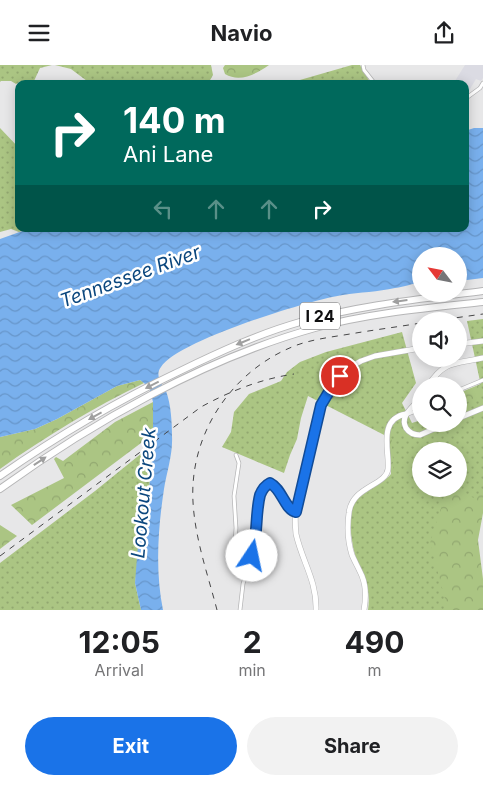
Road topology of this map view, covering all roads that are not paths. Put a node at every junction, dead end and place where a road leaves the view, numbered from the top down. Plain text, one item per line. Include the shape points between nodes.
1 (363, 65) edge
2 (372, 80) edge
3 (483, 83) edge
4 (469, 96) edge
5 (483, 291) edge
6 (483, 302) edge
7 (483, 341) edge
8 (467, 343) edge
9 (412, 350) edge
10 (483, 358) edge
11 (434, 377) edge
12 (483, 380) edge
13 (467, 387) edge
14 (412, 407) edge
15 (483, 409) edge
16 (412, 412) edge
17 (406, 414) junction
18 (467, 414) edge
19 (426, 432) edge
20 (236, 455) dead end
21 (0, 476) edge
22 (0, 489) edge
23 (296, 512) junction
24 (248, 567) junction
25 (240, 610) edge
26 (316, 610) edge
27 (364, 610) edge

1 - 2 street
3 - 4 street
5 -> 21 highway, I 24 via 363,306 298,322 239,343 167,377 64,433
22 -> 6 highway, I 24 via 79,436 142,400 248,351 316,328 372,315
7 - 8 main road
9 - 23 main road via 361,361 333,385 321,405
10 - 11 main road via 446,366
12 - 13 street
14 - 17 main road
15 - 18 main road
16 - 17 street
17 - 19 main road via 408,431 416,435
17 - 27 main road via 397,417 389,427 386,475 357,495 350,505 349,544 365,585
20 - 24 street via 239,463 234,496 234,557 238,563
23 - 24 street via 289,509 276,487 268,483 260,493 255,544
23 - 26 main road via 297,535 313,581
24 - 25 street

